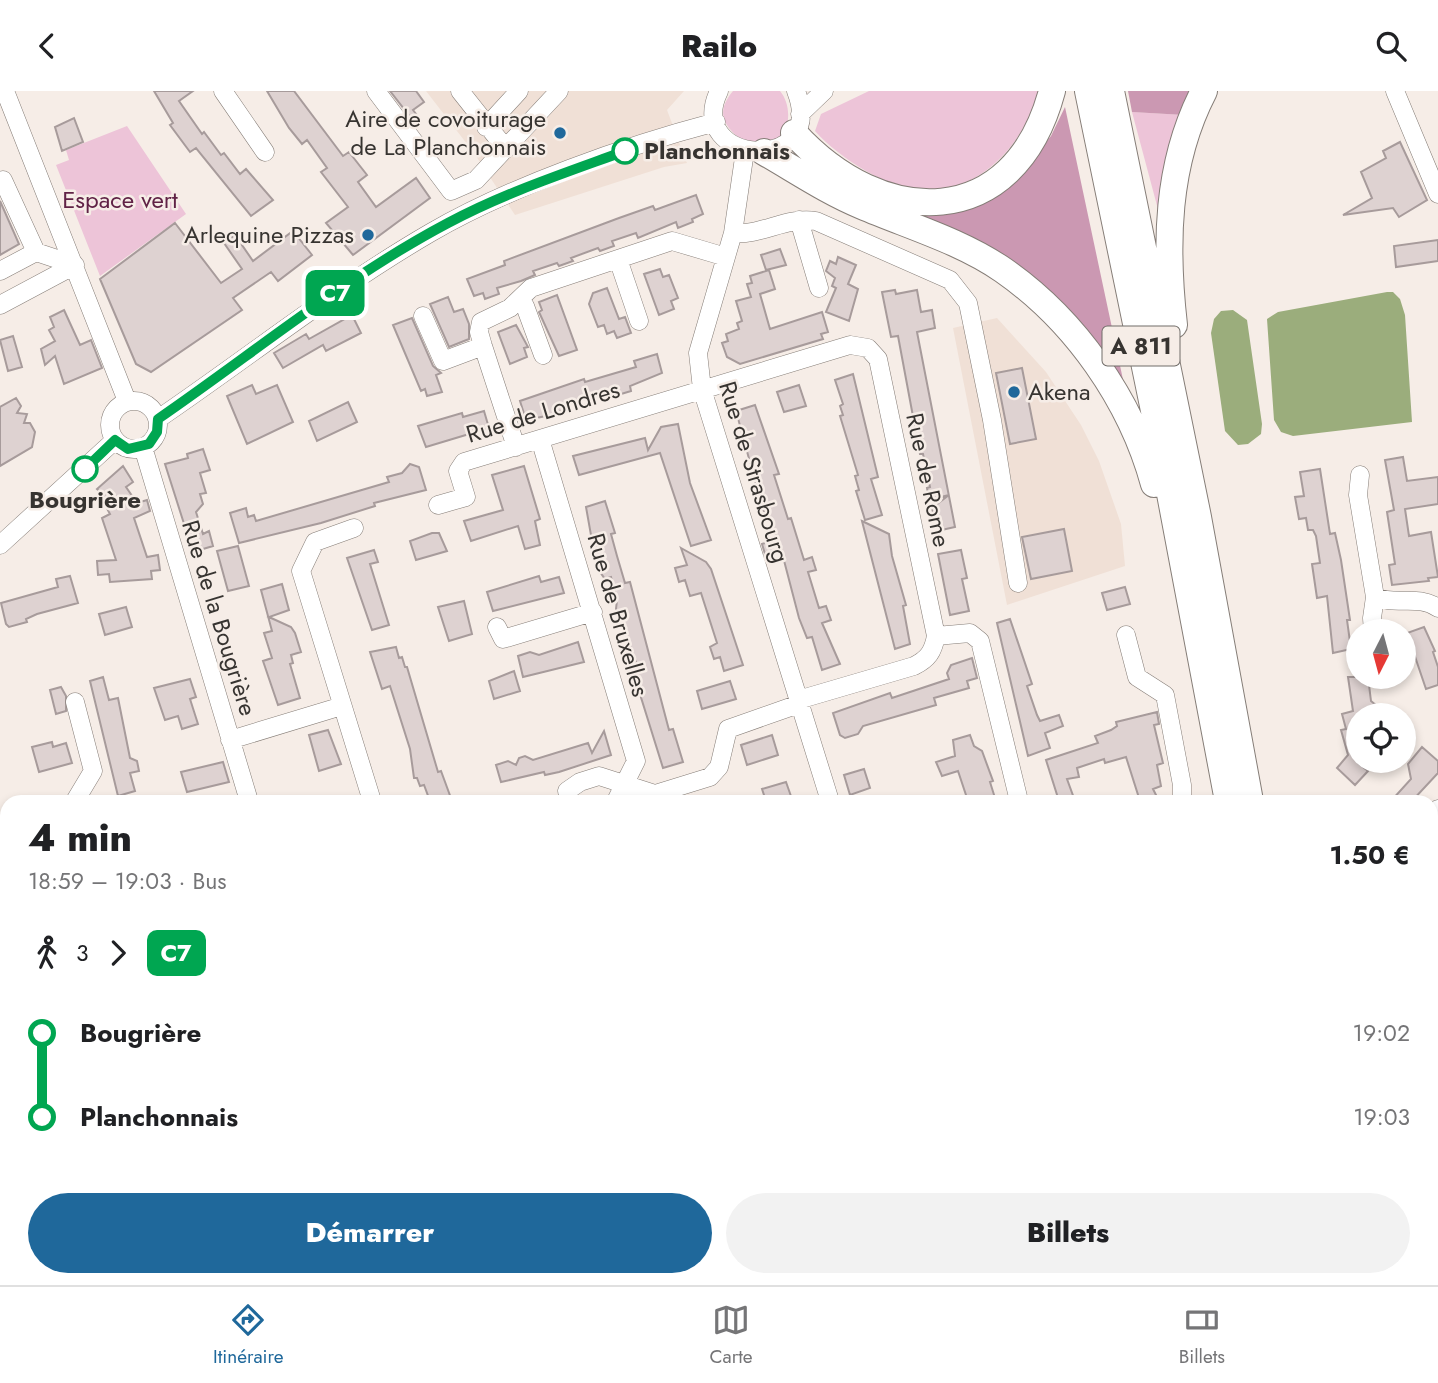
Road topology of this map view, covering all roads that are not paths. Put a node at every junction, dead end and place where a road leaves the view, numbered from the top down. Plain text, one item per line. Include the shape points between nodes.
1 (5, 91) edge
2 (223, 91) edge
3 (376, 91) edge
4 (460, 91) edge
5 (519, 91) edge
6 (559, 91) edge
7 (719, 91) edge
8 (796, 91) edge
9 (824, 91) edge
10 (1052, 91) edge
11 (1088, 91) edge
12 (1111, 91) edge
13 (1203, 91) edge
14 (1395, 91) edge
15 (716, 122) junction
16 (797, 124) junction
17 (486, 127) junction
18 (506, 149) junction
19 (265, 152) dead end
20 (755, 152) junction
21 (3, 180) dead end
22 (1438, 194) edge
23 (799, 220) junction
24 (733, 233) junction
25 (36, 252) junction
26 (726, 257) junction
27 (618, 259) junction
28 (75, 265) junction
29 (0, 271) edge
30 (820, 288) dead end
31 (518, 300) junction
32 (0, 305) edge
33 (422, 316) dead end
34 (639, 321) dead end
35 (483, 346) junction
36 (543, 355) dead end
37 (1171, 380) junction
38 (702, 389) junction
39 (127, 401) junction
40 (158, 419) junction
41 (540, 439) junction
42 (115, 440) junction
43 (143, 447) junction
44 (516, 447) junction
45 (1360, 475) dead end
46 (438, 505) dead end
47 (354, 528) dead end
48 (0, 545) edge
49 (1018, 583) dead end
50 (1375, 597) junction
51 (1192, 602) junction
52 (1438, 608) edge
53 (593, 612) junction
54 (1372, 619) edge
55 (497, 627) dead end
56 (1126, 635) dead end
57 (936, 636) junction
58 (75, 702) dead end
59 (798, 702) junction
60 (342, 706) junction
61 (230, 740) junction
62 (625, 785) junction
63 (567, 791) dead end
64 (79, 795) edge
65 (247, 795) edge
66 (370, 795) edge
67 (619, 795) edge
68 (828, 795) edge
69 (1018, 795) edge
70 (1182, 795) edge
71 (1226, 795) edge
72 (1249, 795) edge

1 - 28 street
2 - 19 street
3 - 18 street via 449,190 476,180
4 - 17 street
5 - 17 street
6 - 18 street
7 - 15 street
8 - 16 street
9 - 16 street
10 - 16 highway via 1038,133 1016,162 977,191 951,201 917,204 870,189 830,168
11 - 51 highway, A 811
12 - 37 highway, A 811
13 - 37 highway via 1183,141 1171,201 1170,278 1180,365
14 - 22 street
15 - 20 street via 727,140
15 - 40 street via 625,151 449,222 292,321
16 - 20 street via 776,149
17 - 18 street
20 - 24 street, Rue de Strasbourg
20 - 51 highway via 823,188 974,253 1039,297 1096,363 1134,427 1160,506 1178,595
21 - 25 street
23 - 24 street
23 - 30 street
23 - 49 street via 827,225 950,280 961,290 968,303
24 - 26 street, Rue de Strasbourg
25 - 28 street
25 - 29 street
26 - 27 street via 672,241
26 - 38 street, Rue de Strasbourg via 698,353
27 - 31 street via 531,288
27 - 34 street
28 - 32 street
28 - 39 street
31 - 35 street via 481,321
31 - 36 street via 525,306
33 - 35 street via 443,361
35 - 44 street
37 - 72 highway, A 811
38 - 41 street, Rue de Londres
38 - 57 street, Rue de Rome via 850,345 867,348 878,359
38 - 59 street, Rue de Strasbourg
39 - 40 street via 149,406
39 - 42 street via 110,421
40 - 43 street via 154,439
41 - 44 street, Rue de Londres
41 - 53 street, Rue de Bruxelles
42 - 43 street via 128,449
42 - 48 street
43 - 61 street, Rue de la Bougrière
44 - 46 street, Rue de Londres via 464,462 458,471 466,497
45 - 50 street via 1358,495
47 - 60 street via 315,542 301,572
50 - 52 street via 1387,602 1421,600
50 - 54 street
51 - 71 highway, A 811
53 - 55 street via 503,639
53 - 62 street, Rue de Bruxelles via 636,761
56 - 70 street via 1137,677 1165,695
57 - 59 street via 927,659 914,666
57 - 69 street via 970,633 980,641
58 - 64 street via 93,771
59 - 62 street via 728,729 719,767 710,778 655,794
59 - 68 street, Rue de Strasbourg
60 - 61 street
60 - 66 street
61 - 65 street, Rue de la Bougrière
62 - 63 street via 599,776
62 - 67 street, Rue de Bruxelles

